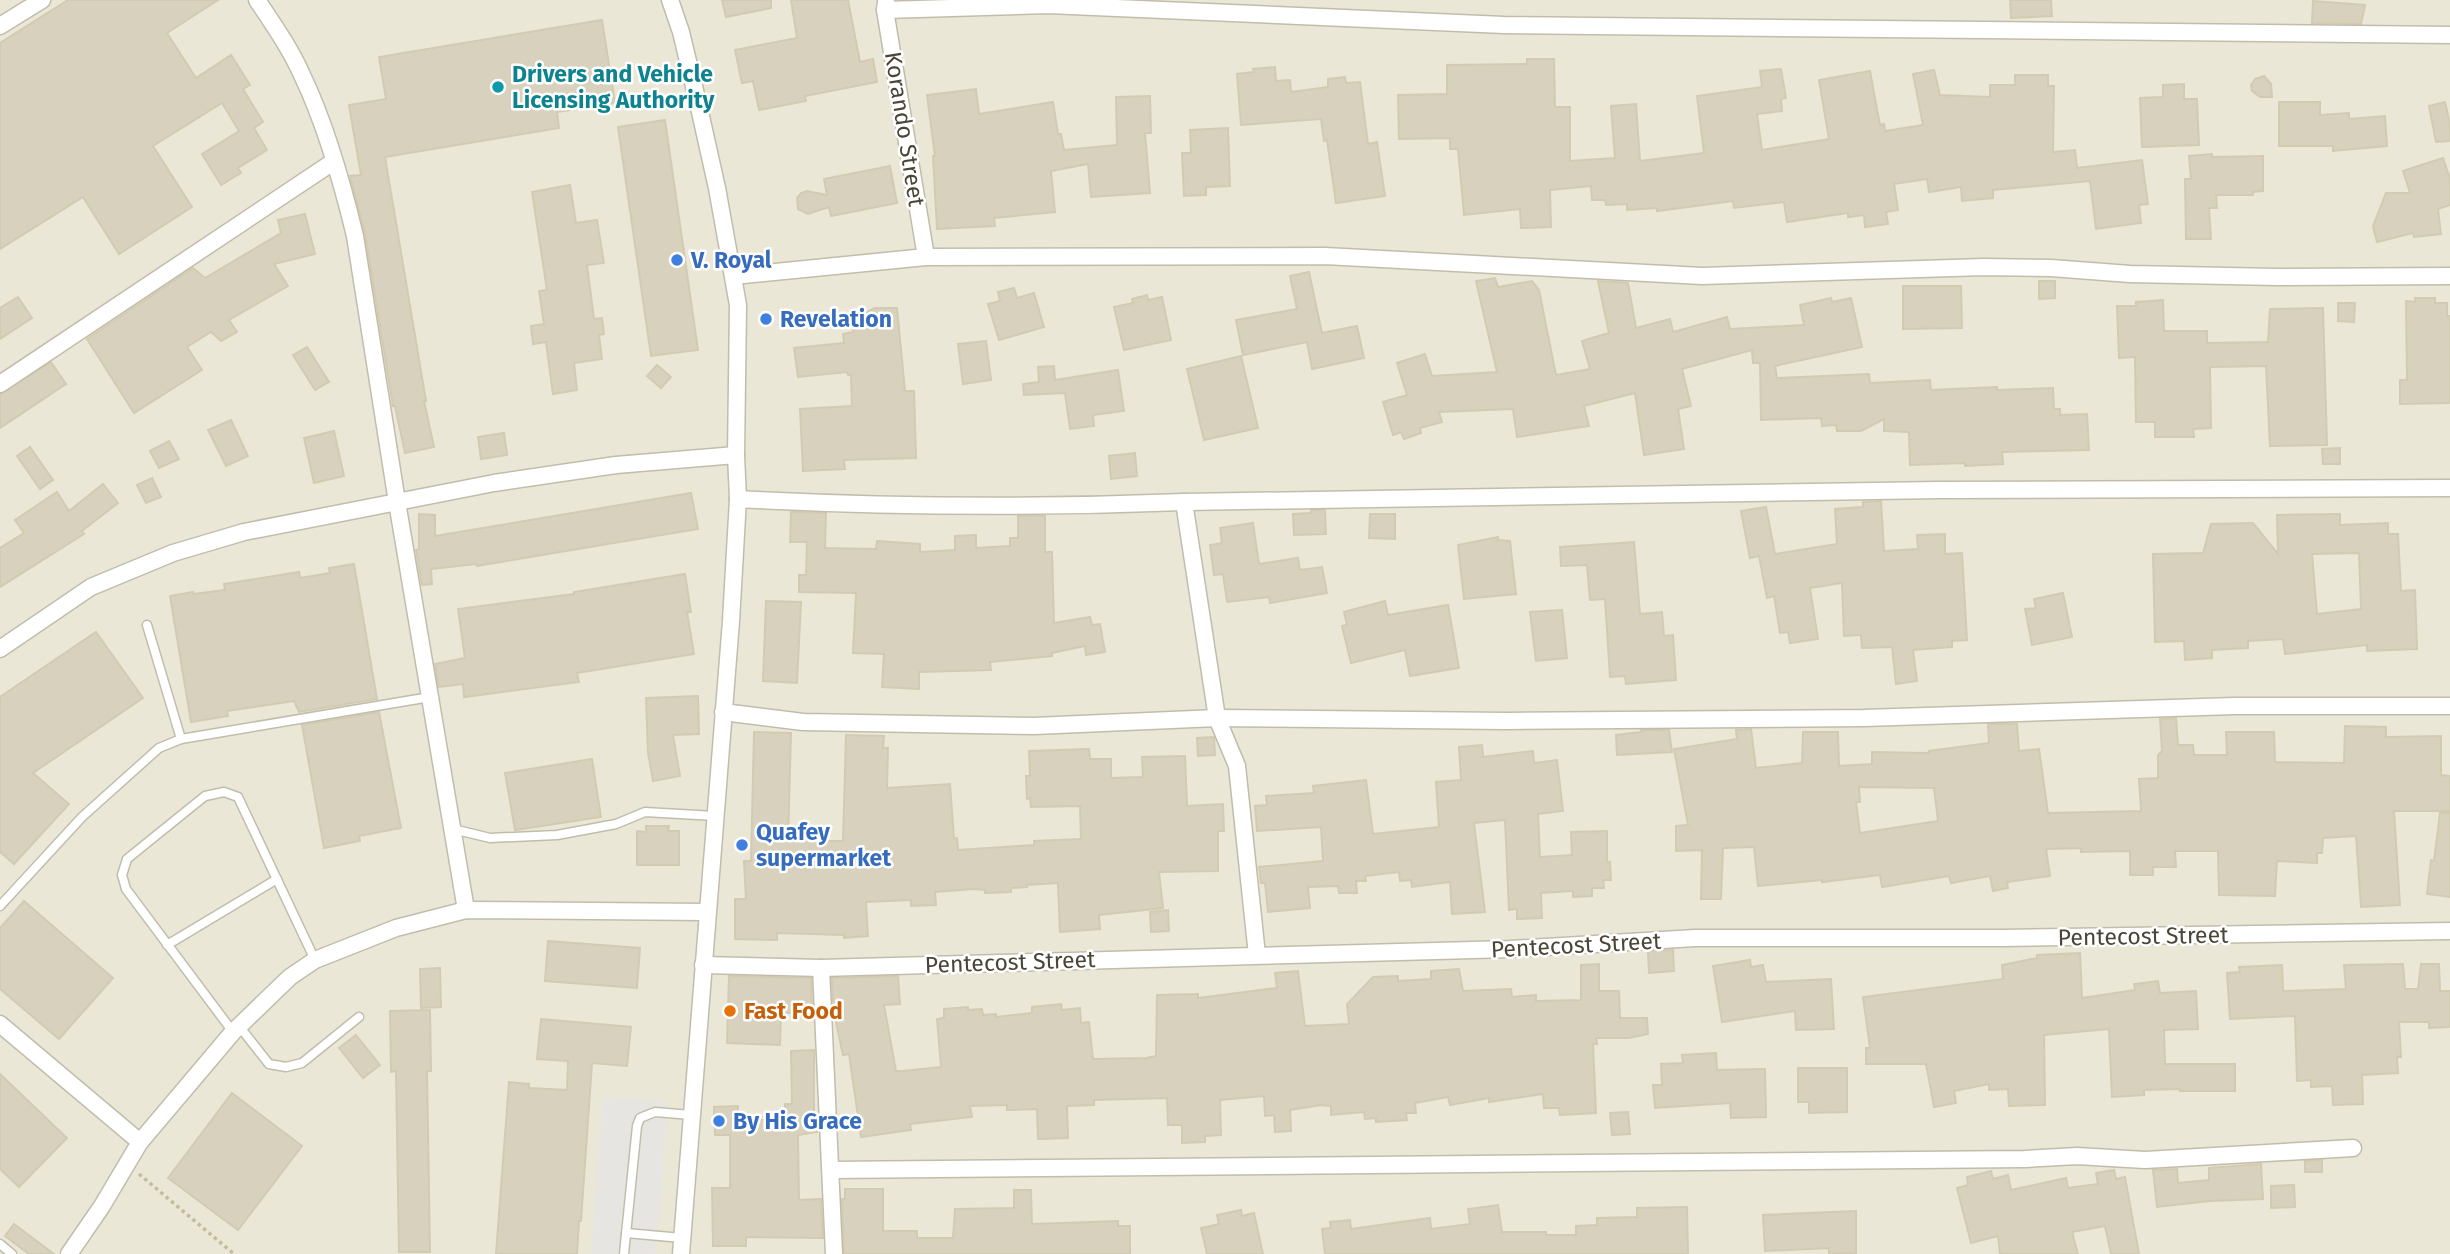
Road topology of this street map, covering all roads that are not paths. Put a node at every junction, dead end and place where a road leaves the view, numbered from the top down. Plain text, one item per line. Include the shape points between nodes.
1 (42, 0) edge
2 (257, 0) edge
3 (670, 0) edge
4 (886, 5) edge
5 (0, 26) edge
6 (2450, 35) edge
7 (333, 162) junction
8 (926, 257) junction
9 (734, 276) junction
10 (2450, 276) edge
11 (0, 384) edge
12 (736, 456) junction
13 (2450, 488) edge
14 (738, 499) junction
15 (397, 502) junction
16 (1184, 502) junction
17 (148, 625) dead end
18 (0, 649) edge
19 (429, 697) junction
20 (2450, 706) edge
21 (723, 712) junction
22 (1217, 719) junction
23 (181, 738) junction
24 (715, 816) junction
25 (452, 829) junction
26 (277, 879) junction
27 (0, 906) edge
28 (466, 910) junction
29 (706, 912) junction
30 (2450, 930) edge
31 (167, 945) junction
32 (1257, 955) junction
33 (315, 960) junction
34 (703, 965) junction
35 (821, 968) junction
36 (359, 1017) dead end
37 (0, 1024) edge
38 (236, 1028) junction
39 (691, 1115) junction
40 (140, 1142) junction
41 (2353, 1148) dead end
42 (831, 1170) junction
43 (626, 1233) junction
44 (0, 1244) edge
45 (681, 1246) edge
46 (12, 1254) edge
47 (69, 1254) edge
48 (624, 1254) edge
49 (834, 1254) edge

1 - 5 street
2 - 7 street via 302,75
3 - 9 street via 698,103
4 - 6 street via 1048,5 1504,24
4 - 8 street, Korando Street
7 - 11 street
7 - 15 street via 355,236
8 - 9 street
8 - 10 street via 1325,256 1702,276 1984,267 2277,277
9 - 12 street via 738,305
12 - 14 street
12 - 15 street via 616,465
13 - 16 street via 1939,490
14 - 16 street via 947,507
14 - 21 street
15 - 18 street via 244,532 173,553 91,587
15 - 19 street
16 - 22 street
17 - 23 lane
19 - 23 lane
19 - 25 street
20 - 22 street via 2234,706 1864,718
21 - 22 street via 803,722 925,726
21 - 24 street
22 - 32 street via 1237,766
23 - 27 lane via 159,748 82,817
24 - 25 lane via 645,812 616,824 557,835 490,838
24 - 29 street
25 - 28 street
26 - 31 lane
26 - 31 lane via 238,797 224,792 205,796 127,859 122,875 126,888
26 - 33 lane
28 - 29 street
28 - 33 street via 396,928
29 - 34 street
30 - 32 street, Pentecost Street via 1695,939
31 - 38 lane
32 - 35 street, Pentecost Street
33 - 38 street
34 - 35 street, Pentecost Street
34 - 39 street
35 - 42 street
36 - 38 lane via 302,1063 286,1068 269,1064
37 - 40 street
38 - 40 street
39 - 43 lane via 655,1112 640,1118
39 - 45 street
40 - 47 street
41 - 42 street via 2145,1160 2077,1156
42 - 49 street
43 - 45 lane
43 - 48 lane
44 - 46 lane

